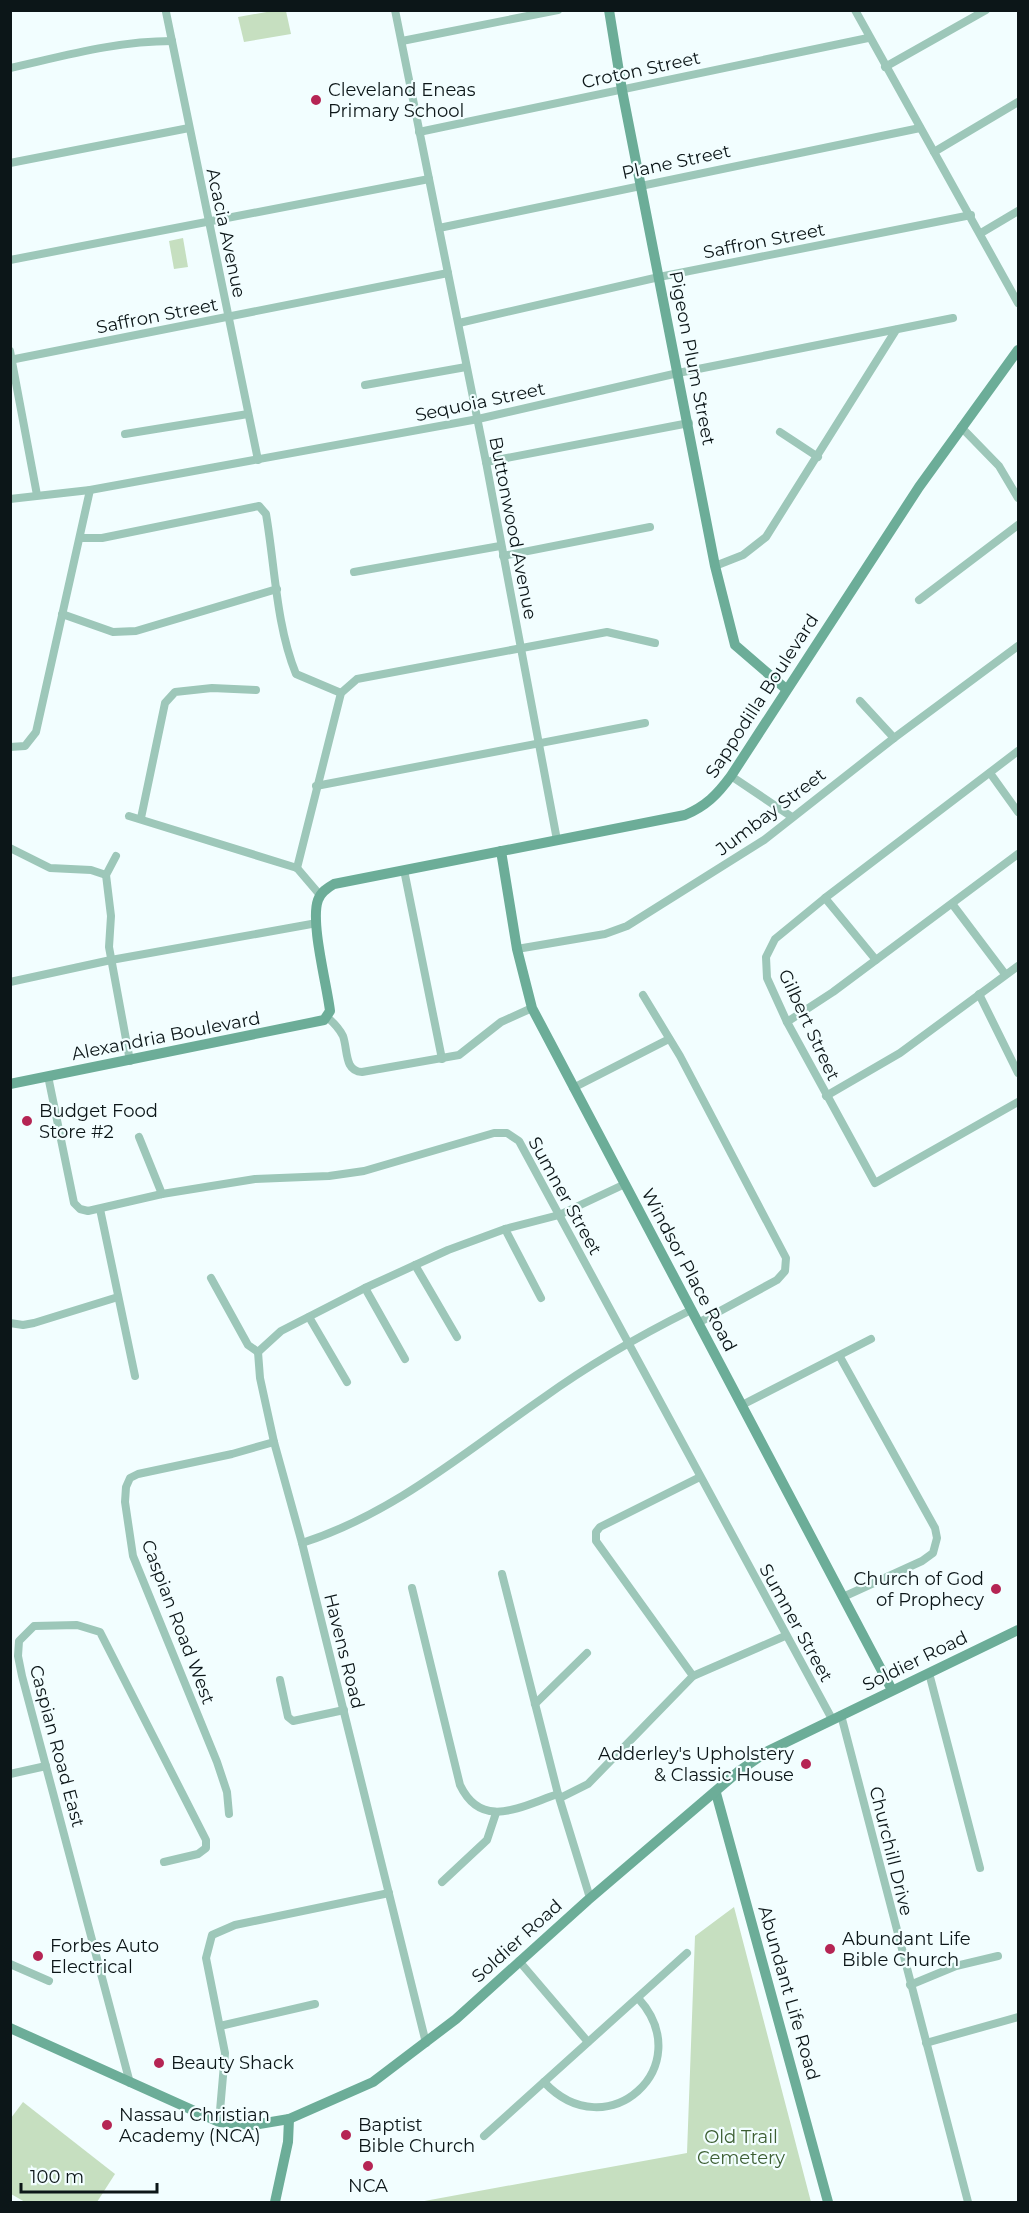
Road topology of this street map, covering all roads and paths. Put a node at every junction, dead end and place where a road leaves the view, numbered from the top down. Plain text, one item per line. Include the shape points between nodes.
1 (395, 10) edge
2 (558, 10) edge
3 (609, 10) edge
4 (855, 10) edge
5 (986, 10) edge
6 (166, 12) edge
7 (868, 38) junction
8 (172, 41) junction
9 (402, 41) junction
10 (885, 67) junction
11 (10, 68) edge
12 (622, 90) junction
13 (1018, 102) edge
14 (189, 128) junction
15 (920, 128) junction
16 (419, 132) junction
17 (934, 152) junction
18 (10, 163) edge
19 (429, 179) junction
20 (640, 184) junction
21 (1018, 211) edge
22 (970, 215) junction
23 (208, 221) junction
24 (439, 228) junction
25 (981, 233) junction
26 (10, 261) edge
27 (448, 273) junction
28 (659, 277) junction
29 (1018, 303) edge
30 (228, 318) junction
31 (953, 318) dead end
32 (459, 323) junction
33 (897, 330) junction
34 (1018, 350) edge
35 (10, 351) edge
36 (11, 360) edge
37 (466, 367) junction
38 (678, 373) junction
39 (365, 385) dead end
40 (249, 414) junction
41 (478, 419) junction
42 (689, 423) junction
43 (961, 427) junction
44 (780, 432) dead end
45 (125, 434) dead end
46 (818, 457) junction
47 (258, 460) junction
48 (486, 462) junction
49 (90, 490) junction
50 (37, 495) junction
51 (1018, 498) edge
52 (10, 499) edge
53 (1018, 525) edge
54 (650, 527) dead end
55 (80, 538) junction
56 (501, 546) junction
57 (503, 556) junction
58 (715, 566) junction
59 (354, 572) dead end
60 (277, 589) junction
61 (919, 600) dead end
62 (62, 614) junction
63 (655, 643) dead end
64 (1018, 646) edge
65 (521, 648) junction
66 (786, 689) junction
67 (256, 690) dead end
68 (341, 693) junction
69 (860, 701) dead end
70 (645, 723) dead end
71 (894, 738) junction
72 (537, 744) junction
73 (10, 747) edge
74 (1018, 752) edge
75 (990, 773) junction
76 (731, 776) junction
77 (316, 786) junction
78 (1018, 812) edge
79 (129, 816) dead end
80 (792, 817) junction
81 (141, 818) junction
82 (557, 840) junction
83 (10, 848) edge
84 (501, 851) junction
85 (1018, 854) edge
86 (116, 856) dead end
87 (297, 868) junction
88 (404, 870) junction
89 (106, 875) junction
90 (321, 895) junction
91 (825, 898) junction
92 (953, 905) junction
93 (317, 923) junction
94 (517, 949) junction
95 (111, 960) junction
96 (876, 960) junction
97 (1018, 966) edge
98 (1005, 974) junction
99 (10, 982) edge
100 (979, 994) junction
101 (643, 995) dead end
102 (532, 1008) junction
103 (327, 1017) junction
104 (787, 1022) junction
105 (669, 1039) junction
106 (442, 1059) junction
107 (130, 1061) junction
108 (1018, 1073) edge
109 (48, 1076) junction
110 (10, 1084) edge
111 (573, 1088) junction
112 (826, 1096) junction
113 (1018, 1102) edge
114 (139, 1137) dead end
115 (625, 1184) junction
116 (162, 1194) junction
117 (100, 1209) junction
118 (559, 1215) junction
119 (505, 1229) junction
120 (416, 1265) junction
121 (211, 1278) dead end
122 (365, 1288) junction
123 (118, 1296) junction
124 (541, 1298) dead end
125 (691, 1310) junction
126 (309, 1317) junction
127 (10, 1323) edge
128 (698, 1323) junction
129 (457, 1337) dead end
130 (871, 1339) dead end
131 (629, 1341) junction
132 (258, 1352) junction
133 (840, 1357) junction
134 (405, 1359) dead end
135 (135, 1376) dead end
136 (347, 1382) dead end
137 (742, 1405) junction
138 (274, 1442) junction
139 (700, 1477) junction
140 (302, 1543) junction
141 (502, 1574) dead end
142 (412, 1588) dead end
143 (843, 1597) junction
144 (1018, 1630) edge
145 (785, 1636) junction
146 (587, 1653) dead end
147 (929, 1673) junction
148 (693, 1676) junction
149 (280, 1680) dead end
150 (892, 1690) junction
151 (535, 1704) junction
152 (344, 1710) junction
153 (836, 1717) junction
154 (46, 1766) junction
155 (10, 1774) edge
156 (716, 1793) junction
157 (559, 1796) junction
158 (496, 1813) junction
159 (229, 1814) dead end
160 (164, 1862) dead end
161 (980, 1868) dead end
162 (442, 1882) dead end
163 (389, 1893) junction
164 (590, 1898) junction
165 (687, 1953) dead end
166 (998, 1956) dead end
167 (519, 1961) junction
168 (10, 1964) edge
169 (50, 1981) dead end
170 (910, 1985) junction
171 (638, 1998) junction
172 (315, 2004) dead end
173 (1018, 2017) edge
174 (220, 2026) junction
175 (10, 2028) edge
176 (588, 2042) junction
177 (426, 2043) junction
178 (926, 2043) junction
179 (544, 2082) junction
180 (130, 2083) junction
181 (290, 2119) junction
182 (219, 2122) junction
183 (484, 2136) dead end
184 (275, 2202) edge
185 (828, 2202) edge
186 (968, 2202) edge

1 - 9 street, Buttonwood Avenue
2 - 9 street
3 - 12 street, Pigeon Plum Street
4 - 7 street
5 - 10 street
6 - 8 street, Acacia Avenue
7 - 10 street
7 - 12 street, Croton Street
8 - 11 street via 86,51
8 - 14 street, Acacia Avenue
9 - 16 street, Buttonwood Avenue
10 - 15 street
12 - 16 street, Croton Street
12 - 20 street, Pigeon Plum Street
13 - 17 street
14 - 18 street
14 - 23 street, Acacia Avenue
15 - 17 street
15 - 20 street, Plane Street
16 - 19 street, Buttonwood Avenue
17 - 22 street
19 - 23 street
19 - 24 street, Buttonwood Avenue
20 - 24 street, Plane Street
20 - 28 street, Pigeon Plum Street
21 - 25 street
22 - 25 street
22 - 28 street, Saffron Street
23 - 26 street
23 - 30 street, Acacia Avenue
24 - 27 street, Buttonwood Avenue
25 - 29 street
27 - 30 street, Saffron Street
27 - 32 street, Buttonwood Avenue
28 - 32 street, Saffron Street
28 - 38 street, Pigeon Plum Street
30 - 36 street, Saffron Street
30 - 40 street, Acacia Avenue
31 - 33 street, Sequoia Street
32 - 37 street, Buttonwood Avenue
33 - 38 street, Sequoia Street
33 - 46 street
34 - 43 street, Sappodilla Boulevard
35 - 36 street
36 - 50 street
37 - 39 street
37 - 41 street, Buttonwood Avenue
38 - 41 street, Sequoia Street
38 - 42 street, Pigeon Plum Street
40 - 45 street
40 - 47 street, Acacia Avenue
41 - 47 street, Sequoia Street
41 - 48 street, Buttonwood Avenue
42 - 48 street
42 - 58 street, Pigeon Plum Street
43 - 51 street via 999,466
43 - 66 street, Sappodilla Boulevard
44 - 46 street
46 - 58 street via 766,537 744,555
47 - 49 street, Sequoia Street
48 - 56 street, Buttonwood Avenue
49 - 50 street, Sequoia Street
49 - 55 street
50 - 52 street, Sequoia Street
53 - 61 street
54 - 57 street
55 - 60 street via 102,538 259,506 266,514
55 - 62 street
56 - 57 street, Buttonwood Avenue
56 - 59 street
57 - 65 street, Buttonwood Avenue
58 - 66 street, Pigeon Plum Street via 735,645
60 - 62 street via 136,631 113,632
60 - 68 street via 296,674
62 - 73 street via 36,732 25,746
63 - 65 street via 607,632
64 - 71 street, Jumbay Street
65 - 68 street via 357,679
65 - 72 street, Buttonwood Avenue
66 - 76 street, Sappodilla Boulevard
67 - 81 street via 212,688 175,692 165,703
68 - 77 street
69 - 71 street
70 - 72 street
71 - 80 street, Jumbay Street
72 - 77 street
72 - 82 street, Buttonwood Avenue
74 - 75 street, Gilbert Street
75 - 78 street
75 - 91 street, Gilbert Street
76 - 80 street
76 - 82 street, Sappodilla Boulevard via 703,807 685,815
77 - 87 street
79 - 81 street
80 - 94 street, Jumbay Street via 764,840 617,932
81 - 87 street
82 - 84 street, Sappodilla Boulevard
83 - 89 street via 50,868 91,870
84 - 88 street, Sappodilla Boulevard
84 - 94 street, Windsor Place Road
85 - 92 street
86 - 89 street
87 - 90 street
88 - 90 street, Sappodilla Boulevard via 334,884
88 - 106 street
89 - 95 street
90 - 93 street
91 - 96 street
91 - 104 street, Gilbert Street via 769,947 767,978
92 - 96 street
92 - 98 street
93 - 95 street
93 - 103 street via 329,1007
94 - 102 street, Windsor Place Road
95 - 99 street
95 - 107 street
96 - 104 street
97 - 98 street
98 - 100 street
100 - 108 street
100 - 112 street via 900,1053
101 - 105 street
102 - 106 street via 501,1022 459,1054
102 - 111 street, Windsor Place Road
103 - 106 street via 343,1036 350,1066 355,1071
103 - 107 street, Alexandria Boulevard via 306,1026
104 - 112 street, Gilbert Street
105 - 111 street
105 - 128 street via 786,1258 785,1271 777,1280
107 - 109 street, Alexandria Boulevard
109 - 110 street, Alexandria Boulevard
109 - 117 street, Sumner Street via 74,1203 84,1211
111 - 115 street, Windsor Place Road
112 - 113 street, Gilbert Street via 875,1183
114 - 116 street
115 - 118 street
115 - 125 street, Windsor Place Road
116 - 117 street, Sumner Street
116 - 118 street, Sumner Street via 255,1179 363,1171 501,1132 519,1141
117 - 123 street
118 - 119 street
118 - 131 street, Sumner Street
119 - 120 street
119 - 124 street
120 - 122 street
120 - 129 street
121 - 132 street via 248,1346
122 - 126 street
122 - 134 street
123 - 127 street via 34,1323
123 - 135 street
125 - 128 street, Windsor Place Road
125 - 131 street
126 - 132 street via 281,1331
126 - 136 street
128 - 137 street, Windsor Place Road
130 - 133 street
131 - 139 street, Sumner Street
131 - 140 street via 386,1507 336,1532
132 - 138 street, Havens Road
133 - 137 street
133 - 143 street via 937,1538 933,1553 922,1561
137 - 143 street, Windsor Place Road
138 - 140 street, Havens Road
138 - 159 street, Caspian Road West via 138,1474 130,1478 126,1487 134,1557 217,1762
139 - 145 street, Sumner Street
139 - 148 street via 596,1532 596,1541
140 - 152 street, Havens Road
141 - 151 street
142 - 158 street via 460,1785 475,1806
143 - 150 street, Windsor Place Road
144 - 147 street, Soldier Road
145 - 148 street
145 - 153 street, Sumner Street
146 - 151 street
147 - 150 street, Soldier Road
147 - 161 street
148 - 157 street via 588,1784
149 - 152 street via 288,1717 293,1721
150 - 153 street, Soldier Road
151 - 157 street
152 - 163 street, Havens Road
153 - 156 street, Soldier Road via 768,1751
153 - 170 street, Churchill Drive
154 - 155 street
154 - 160 street, Caspian Road East via 22,1676 19,1641 34,1626 77,1625 95,1629 100,1632 206,1840 206,1848 198,1854
154 - 180 street, Caspian Road East
156 - 164 street, Soldier Road
156 - 185 street, Abundant Life Road
157 - 158 street
157 - 164 street
158 - 162 street via 487,1840
163 - 174 street via 235,1925 212,1935 206,1958
163 - 177 street, Havens Road
164 - 167 street, Soldier Road
165 - 171 street
166 - 170 street via 956,1966
167 - 176 street
167 - 177 street, Soldier Road
168 - 169 street
170 - 178 street, Churchill Drive
171 - 176 street
171 - 179 street via 653,2019 659,2045 653,2070 638,2091 615,2105 589,2108 564,2099
172 - 174 street
173 - 178 street
174 - 182 street via 225,2053
175 - 180 street, Soldier Road
176 - 179 street
177 - 181 street, Soldier Road via 373,2082
178 - 186 street, Churchill Drive
179 - 183 street
180 - 182 street, Soldier Road
181 - 182 street, Soldier Road via 242,2125
181 - 184 street

